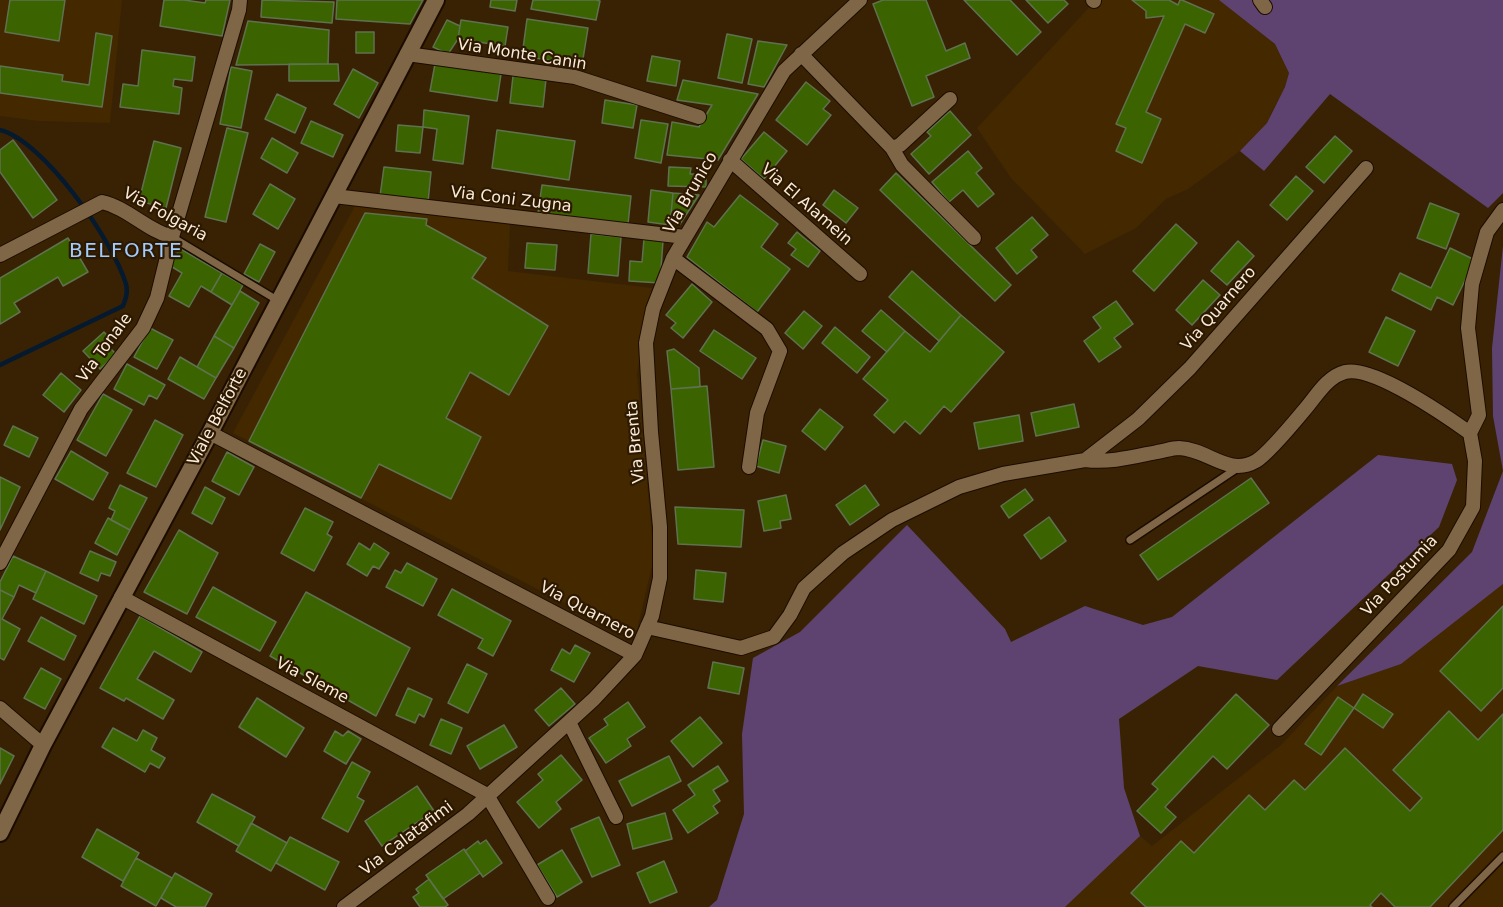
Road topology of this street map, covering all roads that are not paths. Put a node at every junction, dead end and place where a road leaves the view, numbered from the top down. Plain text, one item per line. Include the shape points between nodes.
1 (240, 0) edge
2 (436, 0) edge
3 (860, 0) edge
4 (407, 54) junction
5 (801, 54) junction
6 (950, 99) dead end
7 (699, 117) dead end
8 (892, 148) junction
9 (730, 160) junction
10 (1366, 168) dead end
11 (334, 196) junction
12 (1503, 210) edge
13 (172, 237) junction
14 (685, 237) junction
15 (974, 238) dead end
16 (0, 255) edge
17 (673, 258) junction
18 (860, 274) dead end
19 (279, 301) junction
20 (210, 433) junction
21 (1470, 433) junction
22 (1085, 459) junction
23 (749, 467) dead end
24 (1239, 467) junction
25 (1130, 540) dead end
26 (0, 563) edge
27 (122, 597) junction
28 (647, 627) junction
29 (636, 655) junction
30 (0, 708) edge
31 (569, 722) junction
32 (1279, 729) dead end
33 (43, 745) junction
34 (487, 795) junction
35 (616, 817) dead end
36 (0, 833) edge
37 (1503, 856) edge
38 (548, 898) dead end
39 (344, 907) edge
40 (1453, 907) edge

1 - 13 street, Via Tonale
2 - 4 main road, Viale Belforte
3 - 5 street, Via Brunico
4 - 7 street, Via Monte Canin via 575,77
4 - 11 main road, Viale Belforte
5 - 8 street
5 - 9 street, Via Brunico via 784,71
6 - 8 street
8 - 15 street via 902,165
9 - 14 street, Via Brunico
9 - 18 street, Via El Alamein
10 - 22 street, Via Quarnero via 1190,368 1138,419
11 - 14 street, Via Coni Zugna
11 - 19 main road, Viale Belforte
12 - 21 street, Via Postumia via 1486,232 1472,284 1468,328 1479,416
13 - 16 street, Via Folgaria via 102,201
13 - 19 lane, Via Folgaria
13 - 26 street, Via Tonale via 157,298 143,328 81,409
14 - 17 street, Via Brunico
17 - 23 street, Via Brunico via 768,329 780,351 757,413
17 - 28 street, Via Brenta via 653,309 646,343 660,527 660,578
19 - 20 main road, Viale Belforte
20 - 27 main road, Viale Belforte
20 - 29 street, Via Quarnero
21 - 24 street via 1389,383 1359,371 1345,372 1329,380 1257,460
21 - 32 street, Via Postumia via 1475,461 1473,507 1449,550
22 - 24 street, Via Quarnero via 1104,462 1177,448 1199,451 1220,463
22 - 28 street, Via Quarnero via 1003,474 959,487 892,520 843,553 804,588 774,637 741,648
24 - 25 lane
27 - 33 main road, Viale Belforte
27 - 34 street, Via Sleme
28 - 29 street, Via Quarnero
29 - 31 street, Via Calatafimi
30 - 33 street
31 - 34 street, Via Calatafimi
31 - 35 street
33 - 36 main road, Viale Belforte
34 - 38 street
34 - 39 street, Via Calatafimi via 468,814
37 - 40 lane

